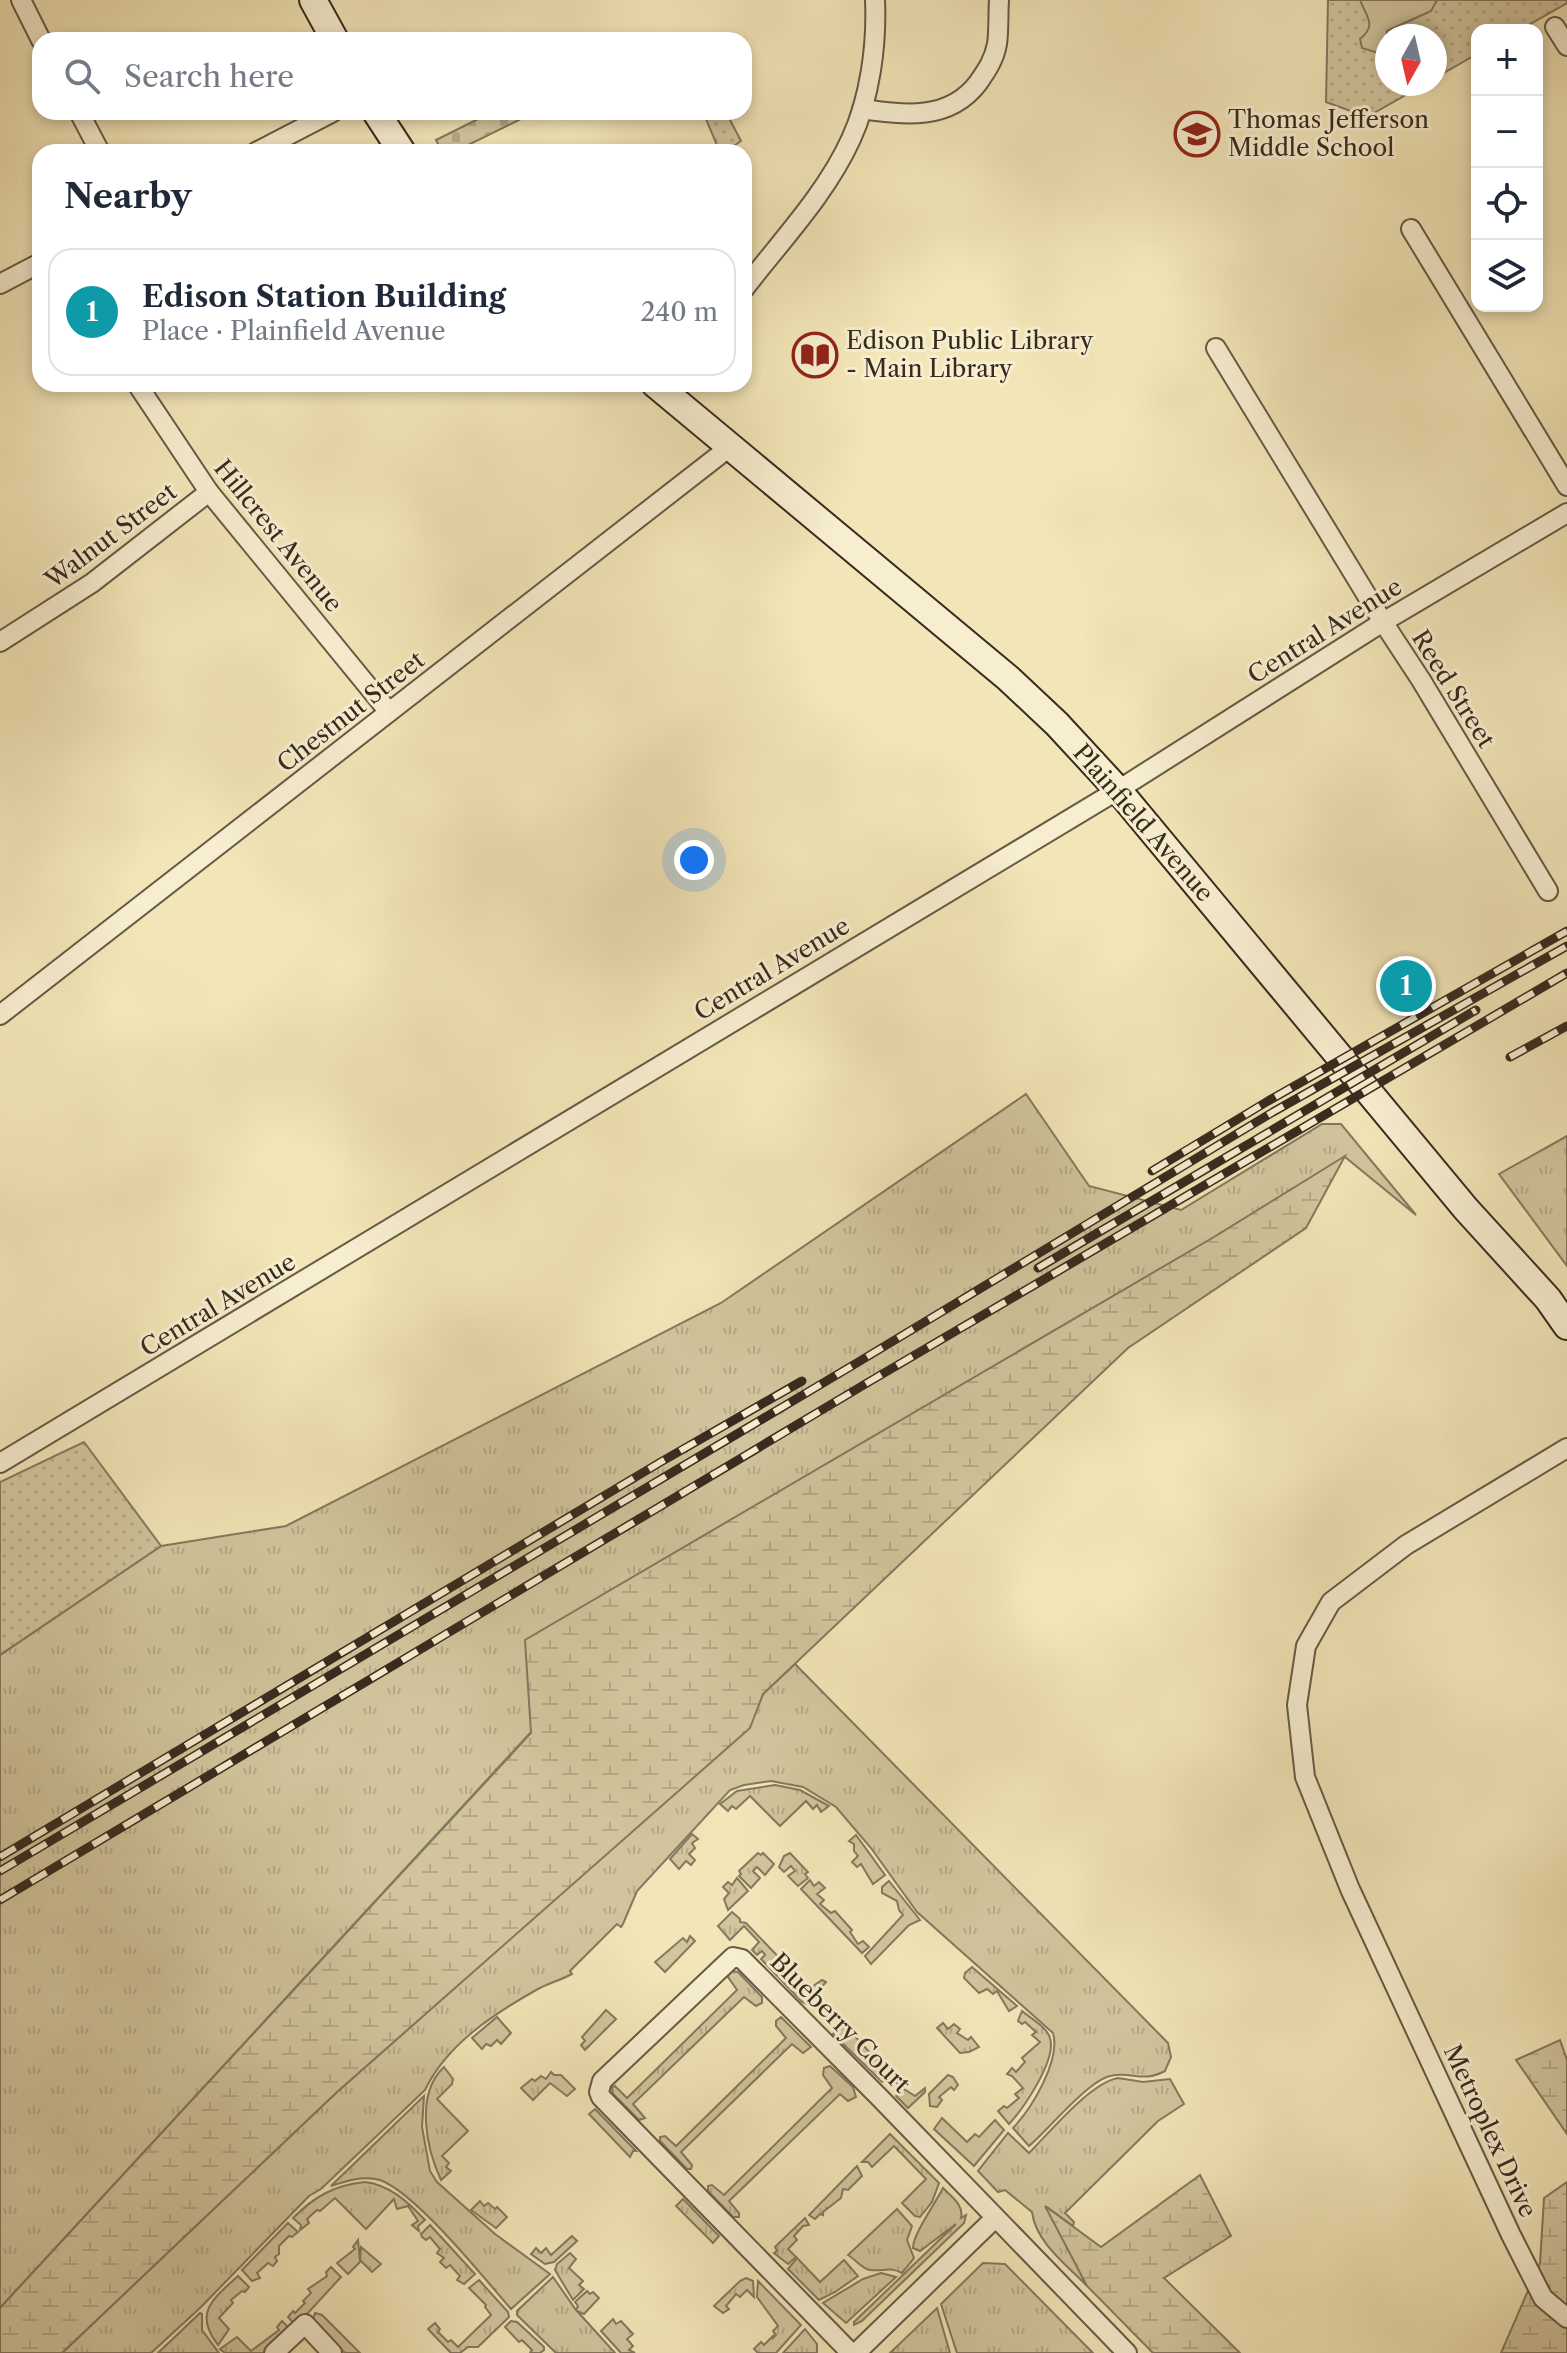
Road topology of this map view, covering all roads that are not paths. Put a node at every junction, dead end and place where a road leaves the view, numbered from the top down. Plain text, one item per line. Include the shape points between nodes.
1 (21, 0) edge
2 (313, 0) edge
3 (875, 0) edge
4 (999, 0) edge
5 (1555, 27) dead end
6 (37, 32) edge
7 (331, 32) edge
8 (1567, 46) edge
9 (862, 109) junction
10 (83, 120) edge
11 (318, 120) edge
12 (381, 120) edge
13 (96, 144) edge
14 (271, 144) edge
15 (397, 144) edge
16 (1411, 229) dead end
17 (32, 267) edge
18 (752, 279) edge
19 (0, 284) edge
20 (1216, 348) dead end
21 (142, 392) edge
22 (670, 392) edge
23 (731, 446) junction
24 (1567, 486) edge
25 (209, 492) junction
26 (1567, 513) edge
27 (1383, 622) junction
28 (0, 642) edge
29 (389, 712) junction
30 (1118, 790) junction
31 (1548, 891) dead end
32 (0, 1015) edge
33 (1567, 1326) edge
34 (1567, 1448) edge
35 (0, 1463) edge
36 (995, 2218) junction
37 (1567, 2318) edge
38 (274, 2353) edge
39 (332, 2353) edge
40 (854, 2353) edge
41 (1127, 2353) edge

1 - 6 street
2 - 7 main road
3 - 9 street
4 - 9 street via 991,66 970,93 951,107 928,113
5 - 8 street
9 - 18 street via 828,180
10 - 13 street
11 - 14 street
12 - 15 main road
16 - 24 street
17 - 19 street
20 - 27 street, Reed Street
21 - 25 street, Hillcrest Avenue
22 - 23 main road, Plainfield Avenue
23 - 29 street, Chestnut Street
23 - 30 main road, Plainfield Avenue via 1008,678
25 - 28 street, Walnut Street via 92,583
25 - 29 street, Hillcrest Avenue
26 - 27 street, Central Avenue
27 - 30 street, Central Avenue
27 - 31 street, Reed Street
29 - 32 street, Chestnut Street
30 - 33 main road, Plainfield Avenue
30 - 35 street, Central Avenue
34 - 37 street, Metroplex Drive via 1406,1545 1331,1602 1306,1646 1297,1705 1305,1777 1350,1889 1511,2235 1543,2298
36 - 40 street
36 - 40 street, Blueberry Court via 742,1959 729,1959 602,2081 599,2092
36 - 41 street
38 - 39 street via 305,2324

